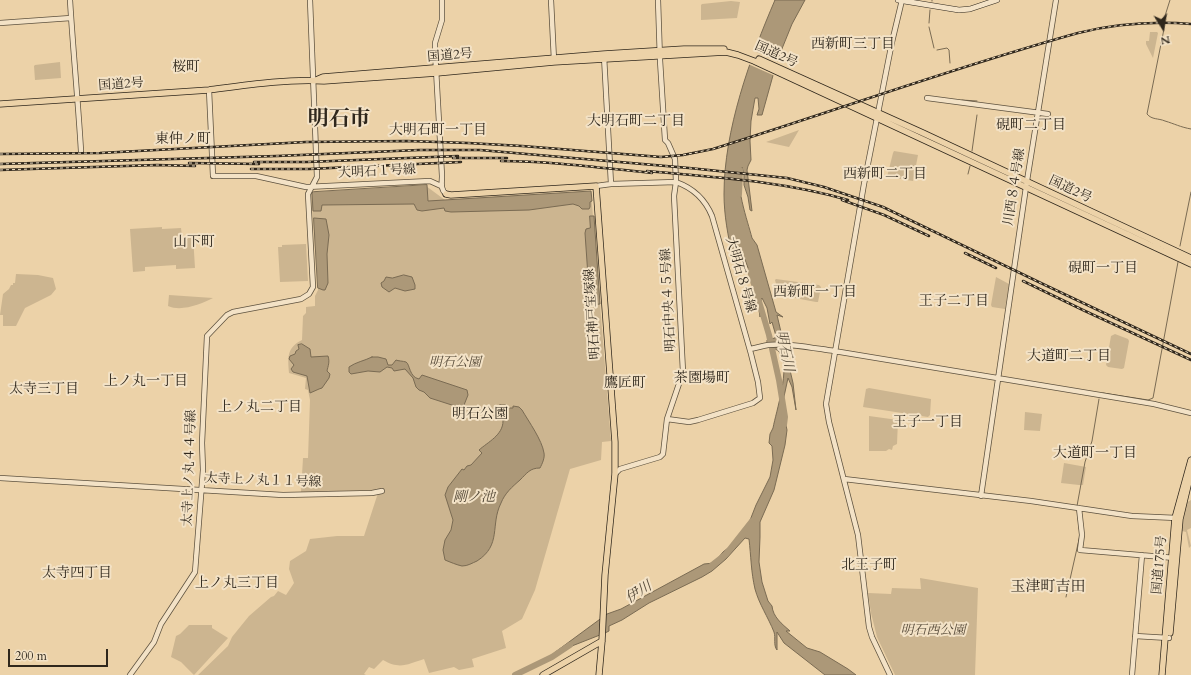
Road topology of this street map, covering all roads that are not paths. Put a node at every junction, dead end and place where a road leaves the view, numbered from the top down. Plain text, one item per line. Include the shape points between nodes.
1 (70, 0) edge
2 (310, 0) edge
3 (442, 0) edge
4 (551, 0) edge
5 (658, 0) edge
6 (898, 0) edge
7 (902, 0) edge
8 (997, 0) edge
9 (1056, 0) edge
10 (71, 18) junction
11 (0, 23) edge
12 (660, 53) junction
13 (604, 56) junction
14 (554, 60) junction
15 (437, 71) junction
16 (314, 81) junction
17 (209, 90) junction
18 (927, 98) dead end
19 (78, 99) junction
20 (0, 104) edge
21 (1038, 113) junction
22 (1048, 114) dead end
23 (877, 115) junction
24 (81, 151) dead end
25 (676, 182) junction
26 (612, 184) junction
27 (1026, 184) junction
28 (313, 186) junction
29 (441, 186) junction
30 (596, 186) junction
31 (446, 194) joint
32 (1191, 258) edge
33 (1191, 264) edge
34 (752, 348) junction
35 (834, 351) junction
36 (998, 378) junction
37 (1191, 414) edge
38 (667, 419) junction
39 (1191, 460) edge
40 (1191, 473) edge
41 (615, 474) junction
42 (0, 478) edge
43 (844, 479) junction
44 (201, 490) junction
45 (382, 491) dead end
46 (981, 496) junction
47 (1079, 508) junction
48 (1178, 518) junction
49 (1142, 555) junction
50 (1174, 557) junction
51 (1135, 636) junction
52 (1167, 638) junction
53 (602, 641) junction
54 (130, 675) edge
55 (543, 675) edge
56 (599, 675) edge
57 (890, 675) edge
58 (1132, 675) edge
59 (1162, 675) edge
60 (1166, 675) edge

1 - 10 street
2 - 16 street
3 - 15 street via 442,20 435,43
4 - 14 street
5 - 12 street
6 - 7 main road
7 - 8 main road via 959,10
7 - 23 street
9 - 21 street, 川西８４号線
10 - 11 street
10 - 19 street
12 - 13 main road, 国道2号
12 - 23 main road, 国道2号 via 726,52 746,56
12 - 25 street, 明石中央４５号線 via 665,140 675,159
13 - 14 main road, 国道2号
13 - 26 street
14 - 15 main road, 国道2号
15 - 16 main road, 国道2号
15 - 29 street
16 - 17 main road, 国道2号
16 - 28 street via 317,177
17 - 19 main road, 国道2号
17 - 28 street, 大明石１号線 via 214,176 256,176 306,187
18 - 21 street
19 - 20 main road, 国道2号
19 - 24 street
21 - 22 street
21 - 27 street, 川西８４号線
23 - 27 main road, 国道2号
23 - 35 street
25 - 26 street
25 - 34 street, 大明石８号線 via 685,185 701,197 708,206
25 - 38 street, 明石中央４５号線 via 674,196 683,372
26 - 30 street
27 - 32 main road, 国道2号
27 - 33 main road, 国道2号
27 - 36 street, 川西８４号線
28 - 29 street, 大明石１号線 via 430,181
28 - 44 street, 太寺上ノ丸４４号線 via 308,194 313,281 311,291 301,299 233,312 207,336
29 - 31 street
30 - 31 main road
30 - 41 main road, 明石神戸宝塚線
34 - 35 street via 793,346
34 - 38 street, 大明石８号線 via 760,398 752,403 698,420 689,422
35 - 36 street
35 - 43 street via 826,404
36 - 37 street via 1154,404
36 - 46 street, 川西８４号線
38 - 41 street, 明石中央４５号線 via 663,454 620,469
39 - 48 main road, 国道175号
40 - 48 main road, 国道175号
41 - 53 main road, 明石神戸宝塚線 via 607,549
42 - 44 street, 太寺上ノ丸１１号線
43 - 46 street
43 - 57 street via 860,541 869,627
44 - 45 street, 太寺上ノ丸１１号線 via 284,495
44 - 54 street, 太寺上ノ丸４４号線 via 195,572 162,624 154,642
46 - 47 street
47 - 48 street via 1132,516
47 - 49 street via 1082,535 1080,550
48 - 50 main road, 国道175号
49 - 50 street
49 - 51 street
50 - 52 main road, 国道175号
51 - 52 street
51 - 58 street
52 - 59 main road, 国道175号
52 - 60 main road, 国道175号
53 - 55 main road
53 - 56 main road, 明石神戸宝塚線

